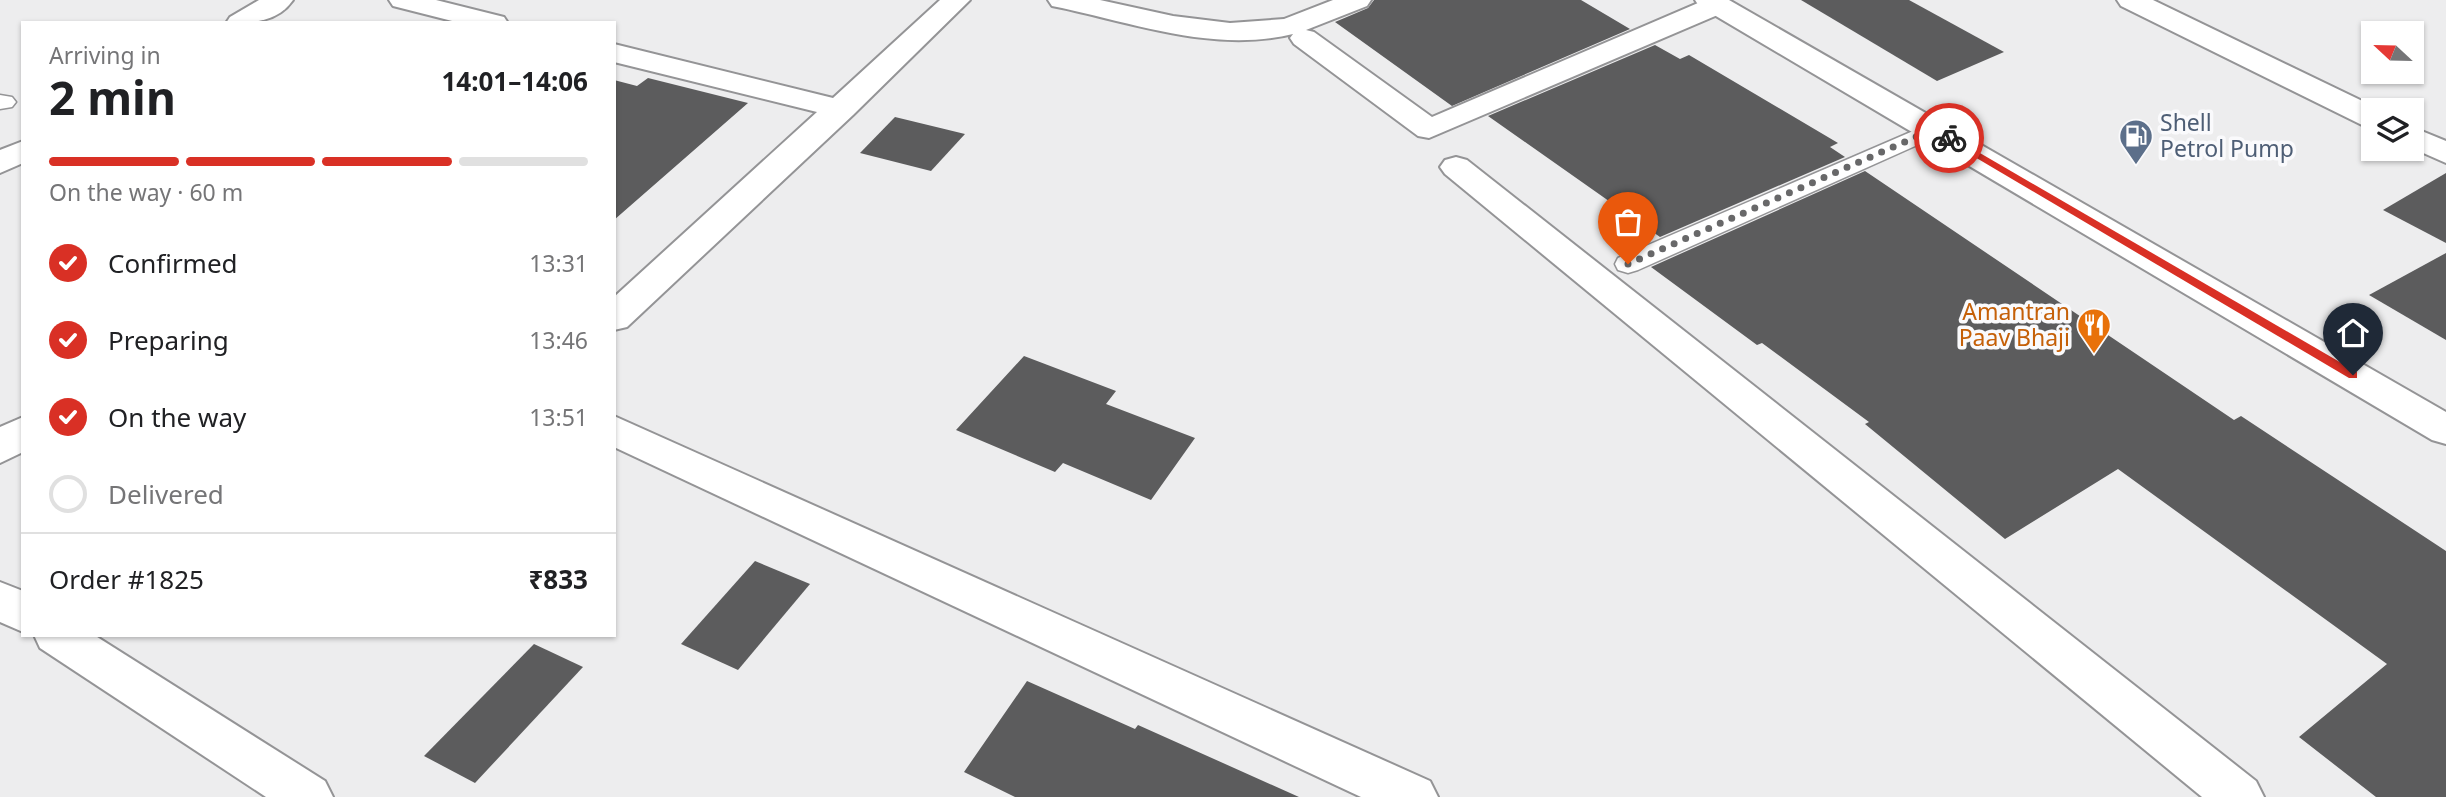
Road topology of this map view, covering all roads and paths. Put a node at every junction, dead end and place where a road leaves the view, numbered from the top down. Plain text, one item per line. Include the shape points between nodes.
1 (279, 0) edge
2 (403, 0) edge
3 (956, 0) edge
4 (1062, 0) edge
5 (1357, 0) edge
6 (2131, 0) edge
7 (1713, 3) edge
8 (243, 21) edge
9 (486, 21) edge
10 (1304, 38) dead end
11 (616, 53) edge
12 (842, 109) junction
13 (2361, 112) edge
14 (1934, 129) junction
15 (2424, 142) edge
16 (21, 151) edge
17 (2446, 153) edge
18 (0, 163) edge
19 (1456, 167) dead end
20 (1628, 264) dead end
21 (616, 316) edge
22 (2446, 430) edge
23 (616, 431) edge
24 (21, 433) edge
25 (0, 448) edge
26 (0, 600) edge
27 (21, 613) edge
28 (59, 637) edge
29 (308, 797) edge
30 (1413, 797) edge
31 (2239, 797) edge

1 - 8 street
2 - 9 street
3 - 12 street
4 - 5 street via 1210,30 1249,32 1287,26
6 - 13 street
7 - 10 street via 1429,129
7 - 14 street
11 - 12 street
12 - 21 street
14 - 20 lane
14 - 22 street
15 - 17 street
16 - 18 street
19 - 31 street
23 - 30 street
24 - 25 street
26 - 27 street
28 - 29 street

